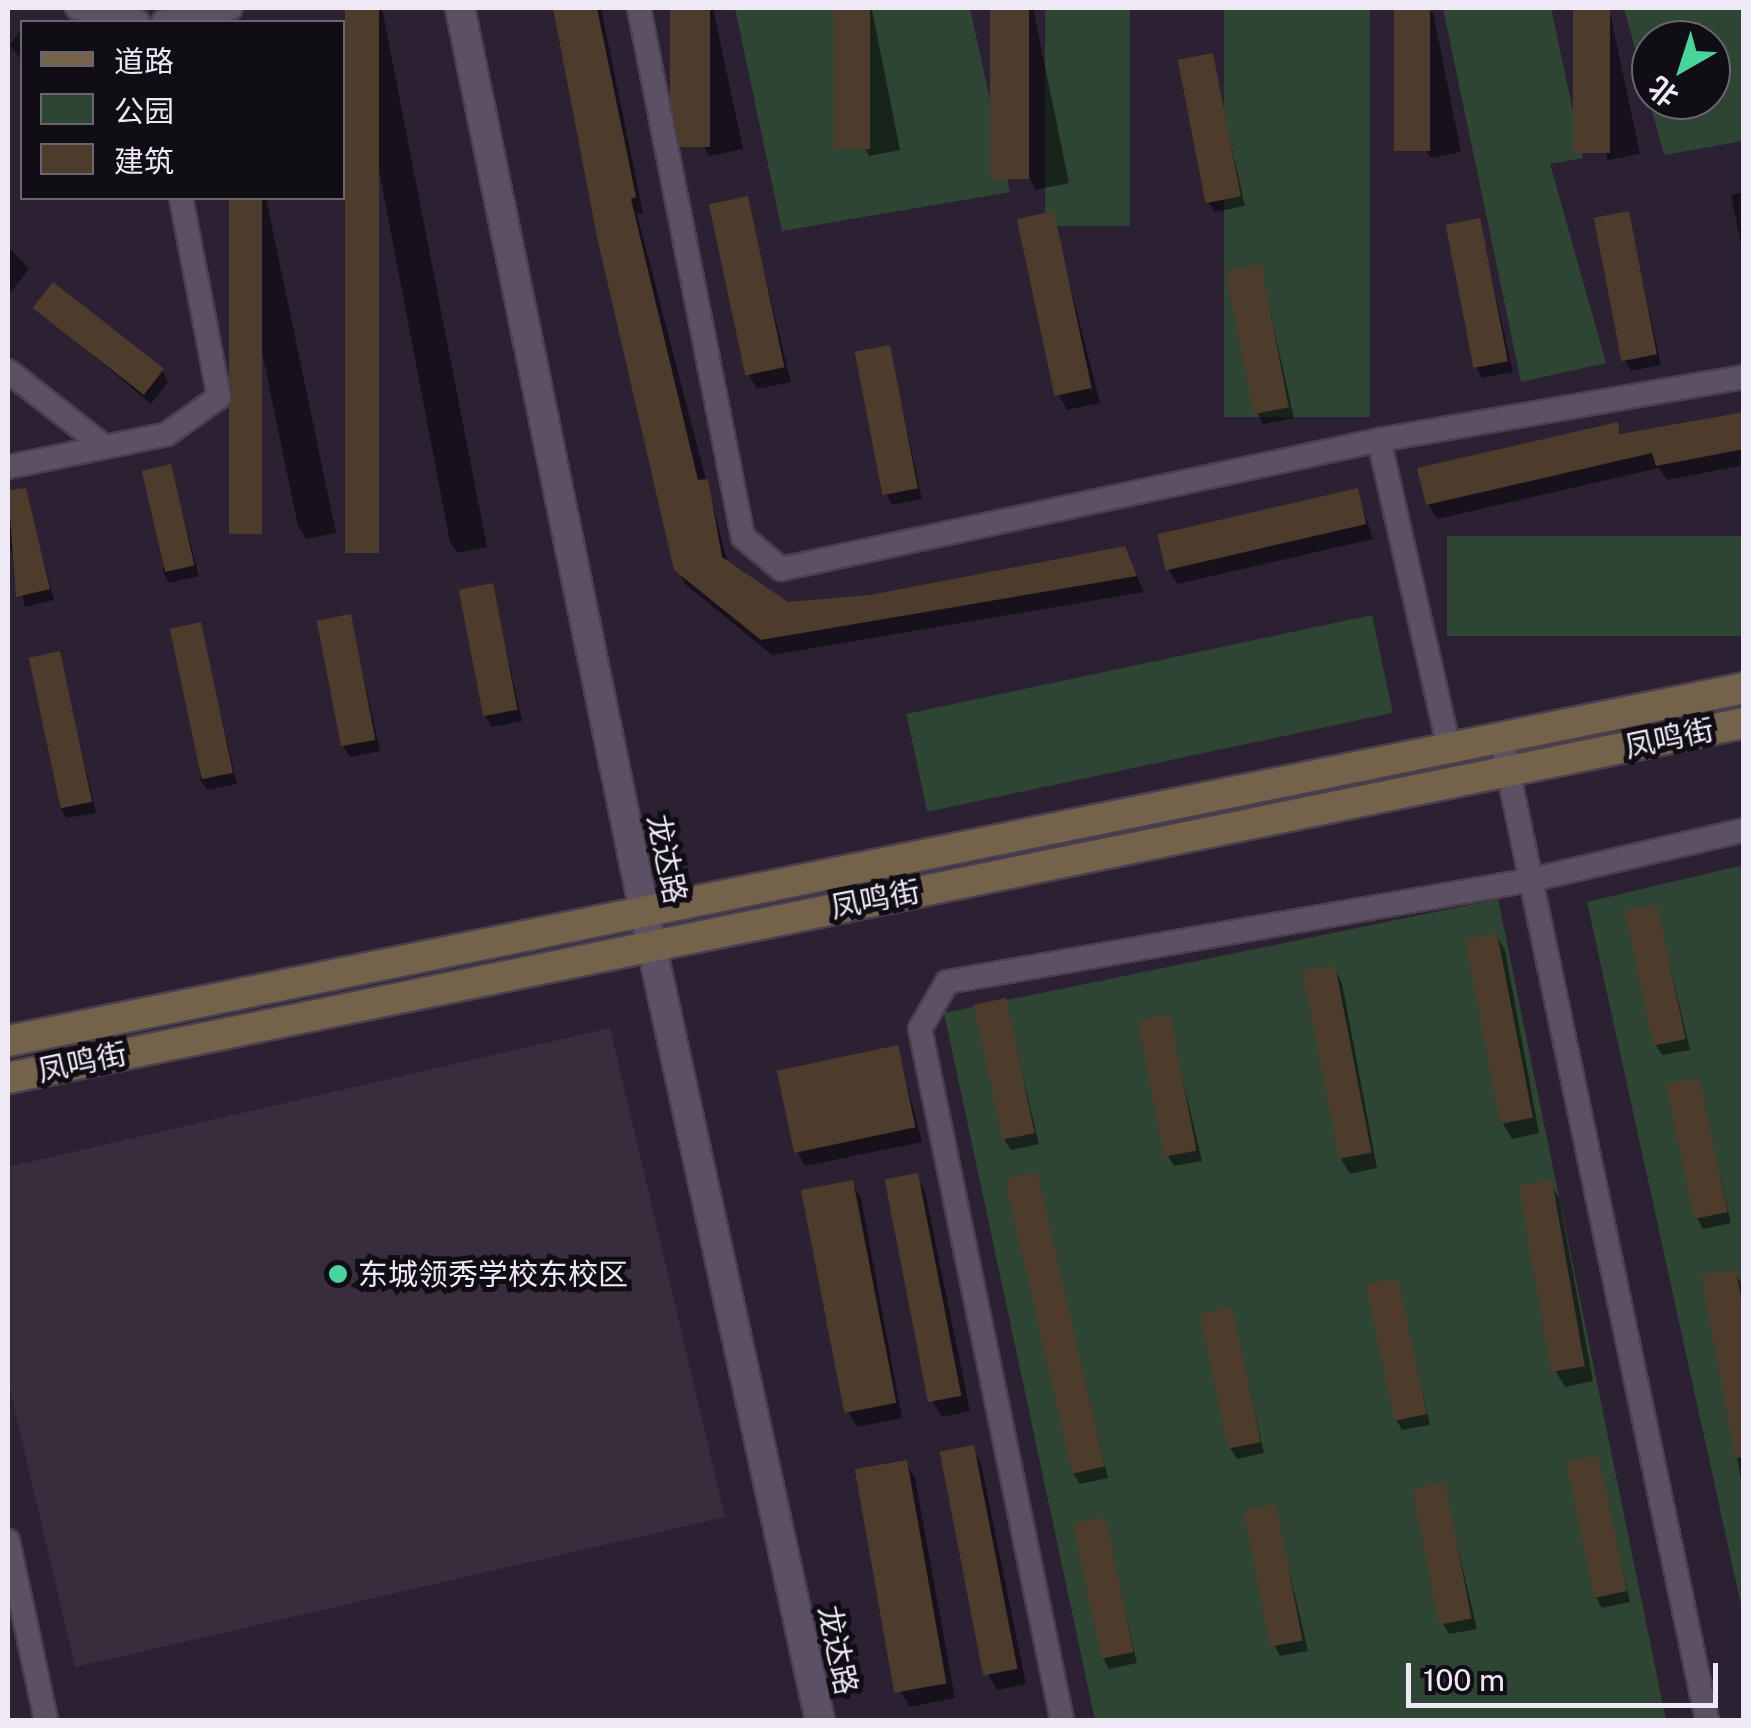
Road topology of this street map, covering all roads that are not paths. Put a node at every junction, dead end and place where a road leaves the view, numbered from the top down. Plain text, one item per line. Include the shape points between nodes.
1 (77, 8) edge
2 (231, 8) edge
3 (460, 8) edge
4 (639, 8) edge
5 (129, 20) edge
6 (173, 20) edge
7 (182, 200) edge
8 (8, 371) edge
9 (1744, 377) edge
10 (1379, 440) junction
11 (106, 447) junction
12 (8, 467) edge
13 (1744, 688) edge
14 (1744, 723) edge
15 (1501, 738) junction
16 (1449, 748) junction
17 (1508, 771) junction
18 (1744, 830) edge
19 (1531, 880) junction
20 (644, 911) junction
21 (652, 945) junction
22 (8, 1040) edge
23 (8, 1078) edge
24 (8, 1541) edge
25 (46, 1720) edge
26 (820, 1720) edge
27 (1062, 1720) edge
28 (1707, 1720) edge

1 - 5 street
2 - 6 street
3 - 20 street, 龙达路
4 - 10 street via 743,537 781,569
7 - 11 street via 219,397 167,434
8 - 11 street
9 - 10 street
10 - 16 street
11 - 12 street
13 - 15 main road, 凤鸣街
14 - 17 main road, 凤鸣街
15 - 16 main road, 凤鸣街
15 - 17 street
16 - 20 main road, 凤鸣街
17 - 19 street
17 - 21 main road, 凤鸣街
18 - 19 street
19 - 27 street via 947,982 920,1029
19 - 28 street
20 - 21 street, 龙达路
20 - 22 main road, 凤鸣街
21 - 23 main road, 凤鸣街
21 - 26 street, 龙达路
24 - 25 street

